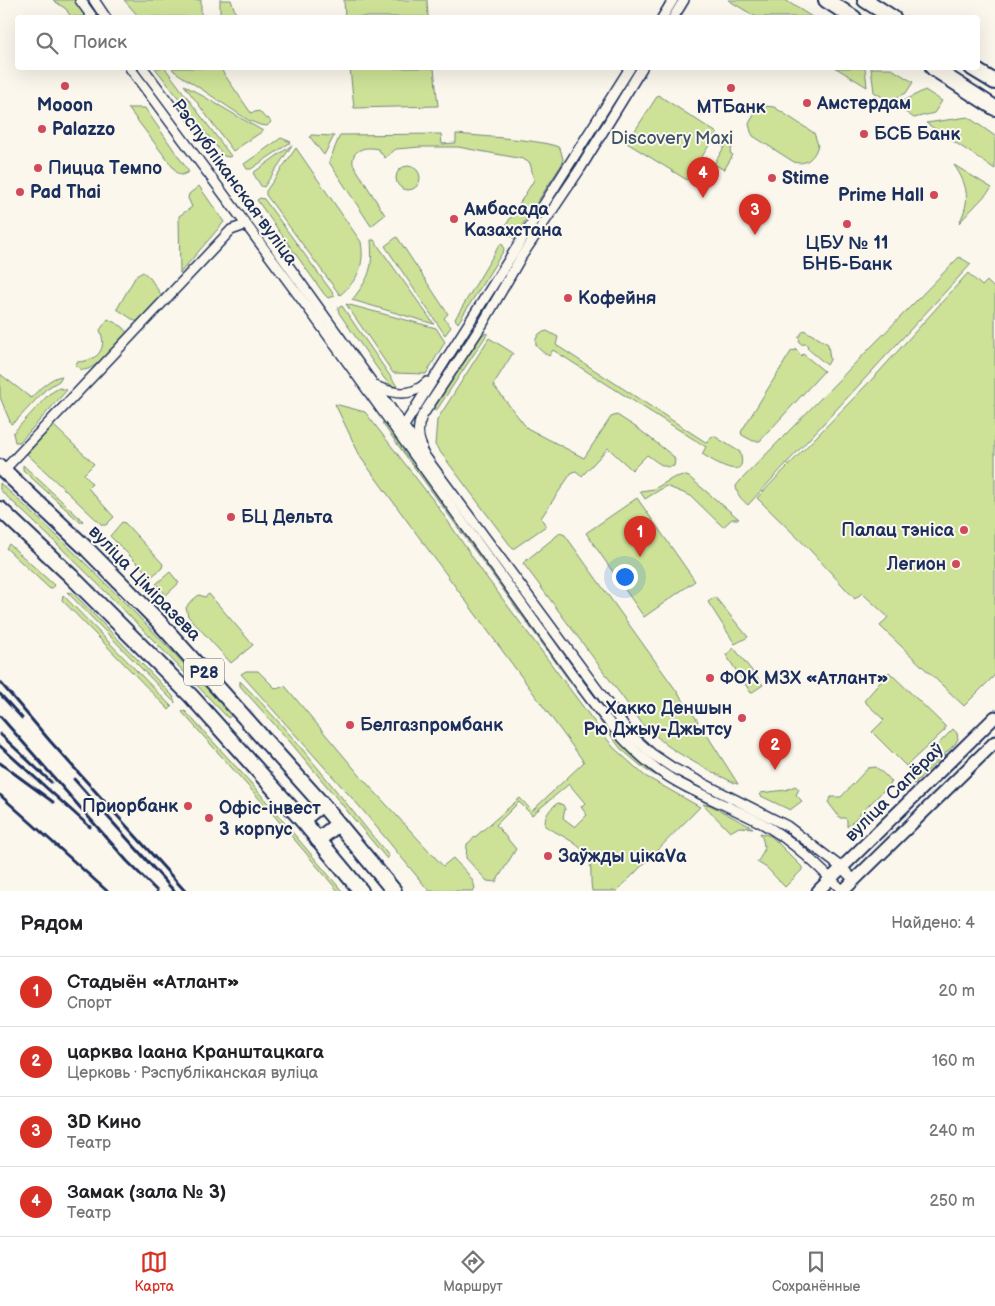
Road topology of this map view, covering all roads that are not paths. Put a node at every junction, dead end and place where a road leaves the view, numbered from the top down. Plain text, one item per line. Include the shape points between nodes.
1 (80, 0) edge
2 (94, 0) edge
3 (673, 0) edge
4 (684, 0) edge
5 (826, 0) edge
6 (865, 0) edge
7 (91, 15) edge
8 (104, 15) edge
9 (664, 15) edge
10 (675, 15) edge
11 (849, 15) edge
12 (888, 15) edge
13 (131, 70) edge
14 (144, 70) edge
15 (629, 70) edge
16 (641, 70) edge
17 (936, 70) edge
18 (975, 70) edge
19 (995, 82) edge
20 (995, 108) edge
21 (245, 225) junction
22 (436, 373) junction
23 (374, 385) junction
24 (420, 422) junction
25 (403, 431) junction
26 (430, 463) junction
27 (2, 468) edge
28 (0, 509) edge
29 (995, 717) edge
30 (995, 742) edge
31 (322, 804) junction
32 (302, 820) junction
33 (338, 824) junction
34 (787, 826) junction
35 (779, 834) junction
36 (318, 840) junction
37 (842, 868) junction
38 (830, 878) junction
39 (854, 880) junction
40 (361, 891) edge
41 (394, 891) edge
42 (818, 891) edge
43 (843, 891) edge

1 - 7 street
2 - 8 street
3 - 9 street
4 - 10 street
5 - 11 main road
6 - 12 main road
13 - 21 street, Рэспубліканская вуліца
14 - 23 street
15 - 22 street
16 - 24 street
17 - 20 main road
18 - 19 main road
21 - 25 street, Рэспубліканская вуліца
21 - 27 street via 231,230
22 - 23 street via 420,389 412,392 399,394
22 - 25 street
23 - 25 street
24 - 25 street
24 - 26 street via 418,436
25 - 26 street
25 - 35 street via 585,692 620,736 658,770
26 - 34 street via 631,735 673,768
27 - 31 main road, вуліца Ціміразева / Р28 via 158,621
28 - 32 main road, Р28 via 191,696
29 - 37 main road, вуліца Сапёраў
30 - 39 main road, вуліца Сапёраў
31 - 32 main road
31 - 33 main road, вуліца Ціміразева / Р28
32 - 36 main road, Р28
33 - 36 main road
33 - 41 main road, вуліца Ціміразева / Р28
34 - 35 street
34 - 37 street
35 - 38 street
36 - 40 main road, Р28
37 - 38 main road, вуліца Сапёраў
37 - 39 street
38 - 42 main road, вуліца Сапёраў
38 - 43 street
39 - 43 main road, вуліца Сапёраў

